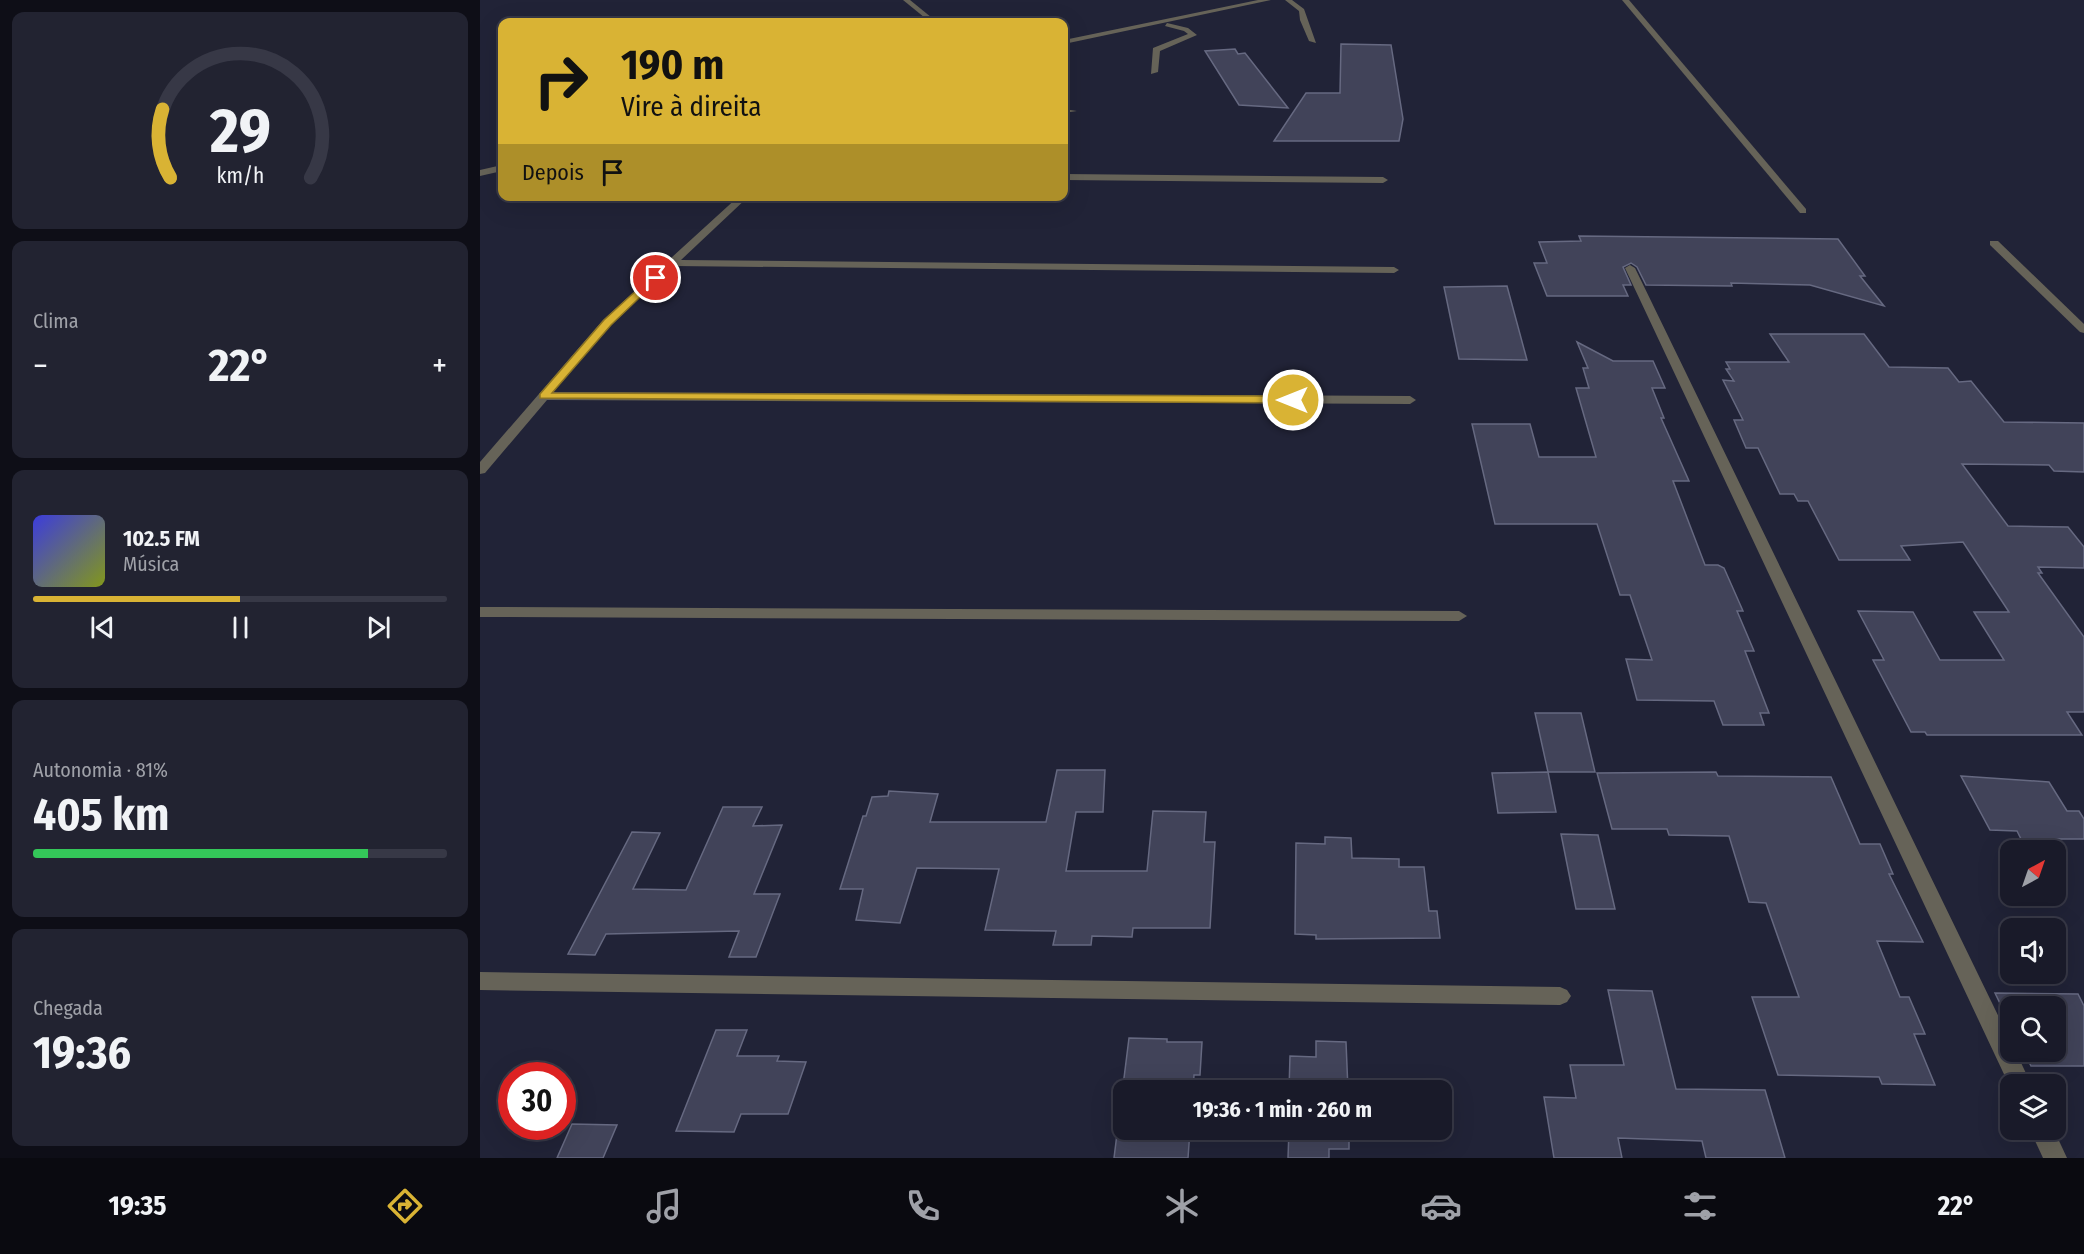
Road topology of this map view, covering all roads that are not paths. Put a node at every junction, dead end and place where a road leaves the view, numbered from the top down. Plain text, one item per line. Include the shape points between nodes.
1 (906, 0) edge
2 (1268, 0) edge
3 (1288, 0) edge
4 (1625, 0) edge
5 (928, 18) edge
6 (1151, 24) junction
7 (1068, 41) edge
8 (1313, 41) dead end
9 (1154, 72) dead end
10 (498, 169) edge
11 (480, 173) edge
12 (1068, 177) edge
13 (1383, 180) dead end
14 (740, 201) edge
15 (1803, 211) dead end
16 (1994, 243) dead end
17 (672, 264) junction
18 (1630, 268) dead end
19 (1394, 270) dead end
20 (2084, 330) edge
21 (544, 396) junction
22 (1410, 400) dead end
23 (480, 470) edge
24 (480, 612) edge
25 (1459, 616) dead end
26 (480, 981) edge
27 (1560, 996) dead end
28 (2015, 1074) edge
29 (2047, 1140) edge
30 (2055, 1158) edge

1 - 5 street
2 - 6 street
3 - 8 street via 1302,10
4 - 15 street
6 - 7 street
6 - 9 street via 1186,29 1193,35 1156,50
10 - 11 street
12 - 13 street
14 - 17 street
16 - 20 street
17 - 19 street
17 - 21 street via 607,322
18 - 28 street
21 - 22 street
21 - 23 street
24 - 25 street
26 - 27 street
29 - 30 street

